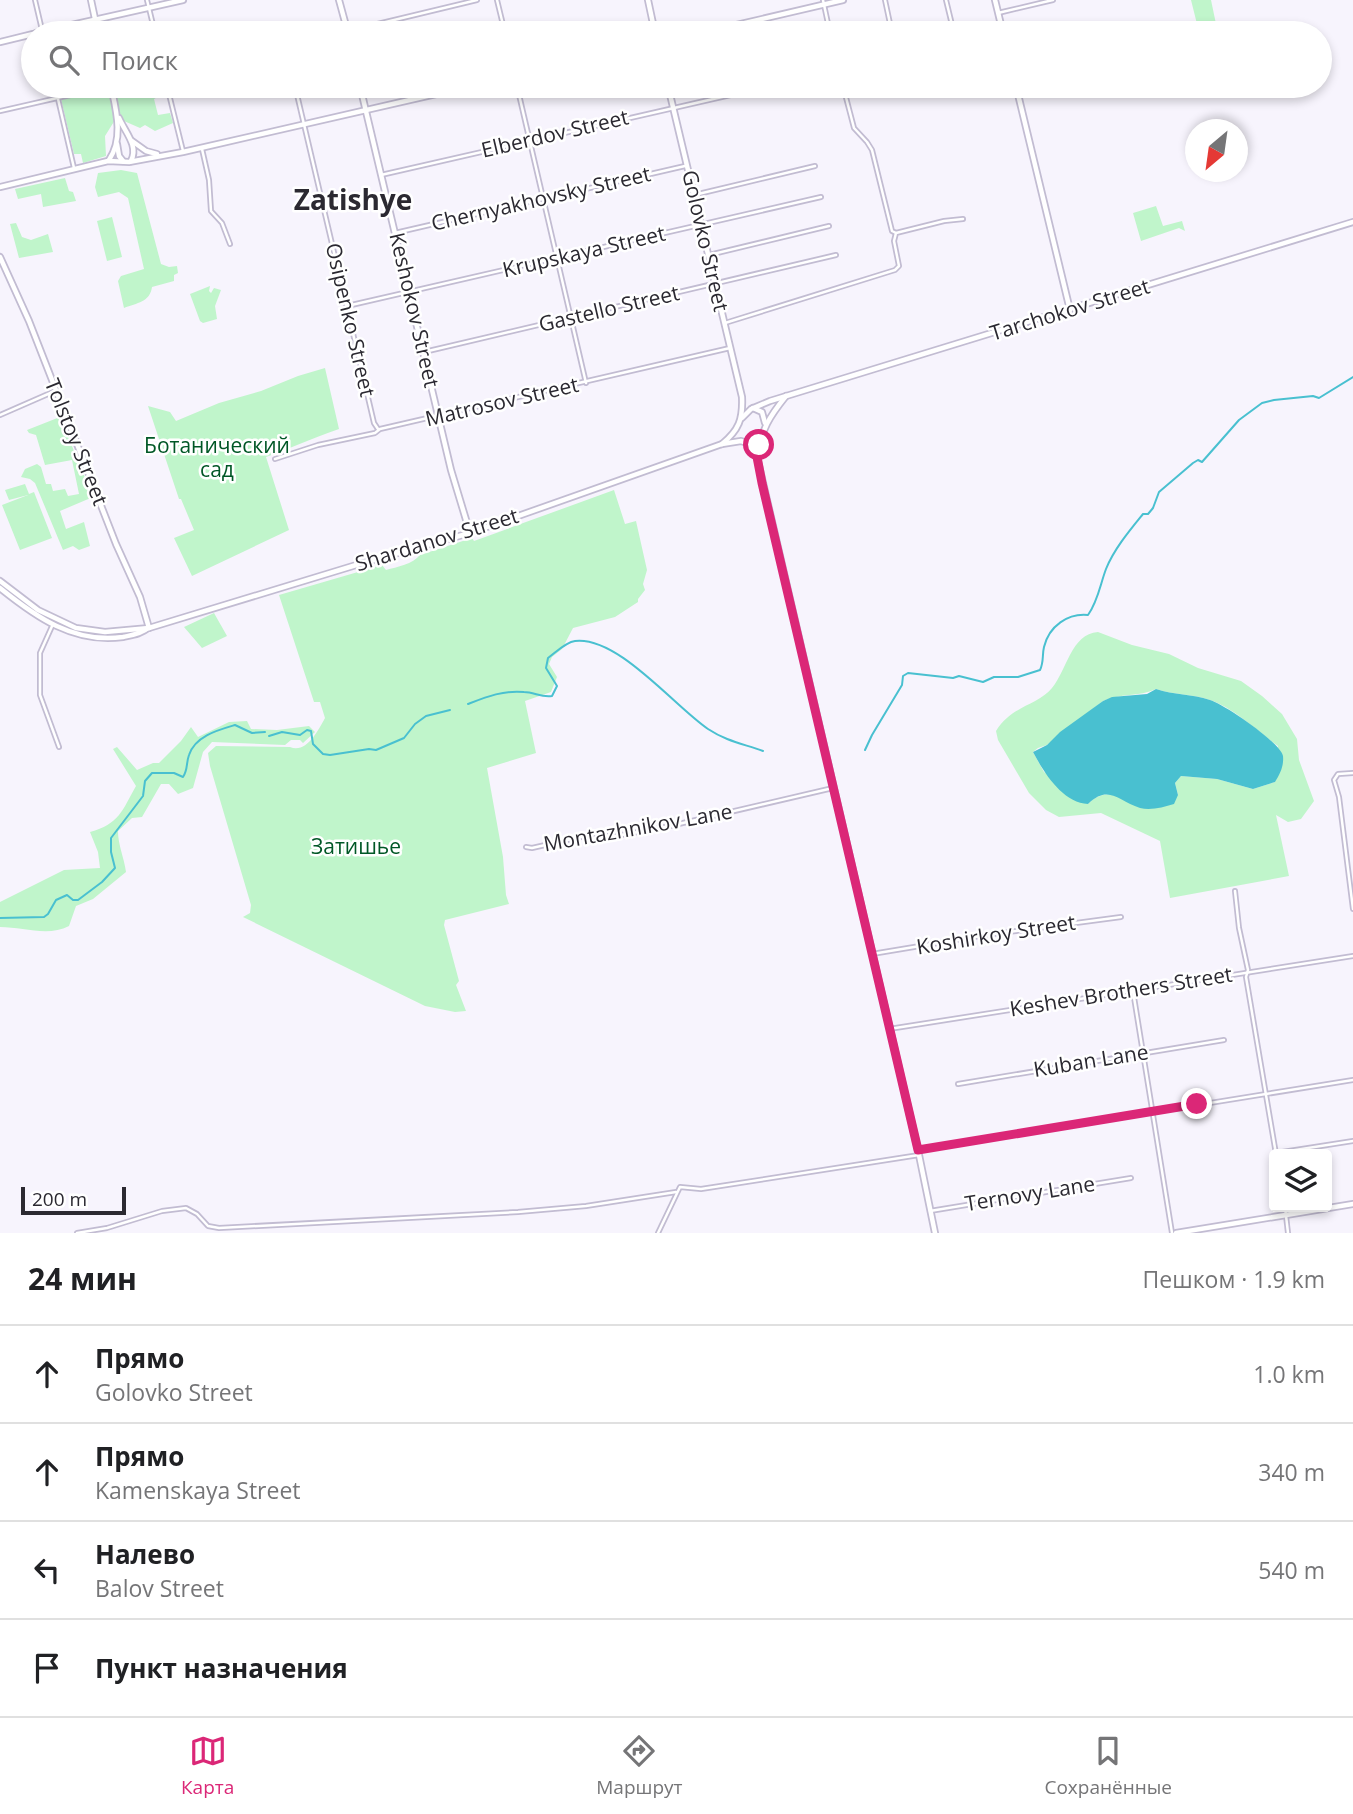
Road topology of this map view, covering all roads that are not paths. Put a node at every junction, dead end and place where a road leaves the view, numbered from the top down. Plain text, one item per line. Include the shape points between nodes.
1 (35, 0) edge
2 (91, 0) edge
3 (147, 0) edge
4 (183, 0) edge
5 (340, 0) edge
6 (477, 0) edge
7 (497, 0) edge
8 (648, 0) edge
9 (843, 0) edge
10 (885, 0) edge
11 (946, 0) edge
12 (995, 0) edge
13 (1053, 0) edge
14 (823, 2) edge
15 (149, 8) junction
16 (998, 13) junction
17 (95, 20) junction
18 (40, 21) edge
19 (91, 21) edge
20 (152, 21) edge
21 (345, 21) edge
22 (392, 21) edge
23 (502, 21) edge
24 (652, 21) edge
25 (749, 21) edge
26 (828, 21) edge
27 (889, 21) edge
28 (951, 21) edge
29 (1000, 21) edge
30 (21, 37) edge
31 (0, 42) edge
32 (54, 98) edge
33 (58, 98) edge
34 (114, 98) edge
35 (170, 98) edge
36 (298, 98) edge
37 (363, 98) edge
38 (418, 98) edge
39 (520, 98) edge
40 (671, 98) edge
41 (715, 98) edge
42 (846, 98) edge
43 (1019, 98) edge
44 (673, 107) junction
45 (366, 110) junction
46 (0, 111) edge
47 (117, 113) junction
48 (304, 125) junction
49 (530, 139) junction
50 (131, 140) junction
51 (117, 142) junction
52 (202, 148) junction
53 (183, 152) junction
54 (161, 155) junction
55 (108, 161) junction
56 (124, 162) junction
57 (131, 162) junction
58 (687, 165) junction
59 (815, 166) dead end
60 (74, 169) junction
61 (381, 175) junction
62 (0, 187) edge
63 (694, 195) junction
64 (821, 197) dead end
65 (544, 198) junction
66 (963, 219) dead end
67 (1353, 222) edge
68 (701, 225) junction
69 (829, 226) dead end
70 (395, 233) junction
71 (896, 233) junction
72 (230, 244) dead end
73 (708, 255) junction
74 (836, 255) dead end
75 (0, 257) edge
76 (557, 258) junction
77 (715, 284) junction
78 (410, 292) junction
79 (347, 306) junction
80 (1070, 310) junction
81 (572, 318) junction
82 (724, 324) junction
83 (730, 348) junction
84 (424, 352) junction
85 (586, 383) junction
86 (56, 391) junction
87 (787, 396) junction
88 (742, 397) junction
89 (752, 408) junction
90 (0, 415) edge
91 (439, 416) junction
92 (742, 418) junction
93 (765, 424) junction
94 (739, 428) junction
95 (380, 429) junction
96 (760, 436) junction
97 (746, 442) junction
98 (722, 444) junction
99 (757, 457) junction
100 (275, 459) dead end
101 (470, 533) junction
102 (0, 581) edge
103 (0, 588) edge
104 (53, 624) junction
105 (149, 628) junction
106 (59, 747) dead end
107 (1353, 773) edge
108 (833, 788) junction
109 (526, 846) dead end
110 (1236, 891) dead end
111 (1353, 909) edge
112 (1121, 917) dead end
113 (872, 954) junction
114 (1353, 956) edge
115 (1247, 973) junction
116 (1133, 991) junction
117 (889, 1029) junction
118 (1224, 1040) dead end
119 (1143, 1054) junction
120 (1353, 1080) edge
121 (958, 1084) dead end
122 (1266, 1094) junction
123 (1152, 1112) junction
124 (1353, 1141) edge
125 (1275, 1149) edge
126 (1302, 1149) edge
127 (918, 1153) junction
128 (1131, 1178) dead end
129 (676, 1192) junction
130 (1353, 1204) edge
131 (930, 1211) junction
132 (1286, 1212) edge
133 (1286, 1215) junction
134 (77, 1233) edge
135 (658, 1233) edge
136 (935, 1233) edge
137 (1174, 1233) edge
138 (1288, 1233) edge

1 - 18 street
2 - 17 street
3 - 15 street
4 - 15 street
5 - 21 street
6 - 22 street
7 - 23 street
8 - 24 street
9 - 14 street
10 - 27 street
11 - 28 street
12 - 16 street
13 - 16 street
14 - 25 street
14 - 26 street
15 - 17 street
15 - 20 street
16 - 29 street
17 - 19 street
30 - 31 street
32 - 46 street
33 - 60 street
34 - 47 street
35 - 53 street
36 - 48 street, Osipenko Street
37 - 45 street, Keshokov Street
38 - 45 street
39 - 49 street
40 - 44 street, Golovko Street
41 - 44 street, Elberdov Street
42 - 71 street via 854,128 872,150
43 - 80 street
44 - 49 street, Elberdov Street
44 - 58 street, Golovko Street
45 - 48 street
45 - 61 street, Keshokov Street
47 - 50 street
47 - 51 street
48 - 52 street
48 - 79 street, Osipenko Street
49 - 61 street, Elberdov Street
49 - 65 street
50 - 51 street via 123,136
50 - 54 street via 146,152
50 - 57 street via 135,154
51 - 55 street
51 - 56 street
52 - 53 street
52 - 72 street via 211,211 222,223
53 - 54 street
54 - 57 street
55 - 56 street
55 - 60 street
56 - 57 street
58 - 63 street, Golovko Street
58 - 65 street, Chernyakhovsky Street
59 - 63 street
60 - 62 street
61 - 70 street, Keshokov Street
63 - 68 street, Golovko Street
64 - 68 street, Krupskaya Street
65 - 70 street, Chernyakhovsky Street
65 - 76 street
66 - 71 street
67 - 80 street, Tarchokov Street
68 - 73 street, Golovko Street
68 - 76 street, Krupskaya Street
69 - 73 street
70 - 78 street, Keshokov Street
71 - 82 street via 899,266 895,270
73 - 77 street, Golovko Street
74 - 77 street, Gastello Street
75 - 86 street, Tolstoy Street
76 - 78 street, Krupskaya Street
76 - 81 street
77 - 81 street, Gastello Street
77 - 82 street, Golovko Street
78 - 79 street, Krupskaya Street
78 - 84 street, Keshokov Street
79 - 95 street, Osipenko Street via 374,423
80 - 87 street, Tarchokov Street
81 - 84 street, Gastello Street
81 - 85 street
82 - 83 street, Golovko Street
83 - 85 street, Matrosov Street
83 - 88 street, Golovko Street
84 - 91 street, Keshokov Street
85 - 91 street, Matrosov Street
86 - 90 street
86 - 105 street, Tolstoy Street
87 - 89 street, Tarchokov Street
87 - 93 street
88 - 89 street
88 - 92 street
89 - 92 street
89 - 93 street via 762,412
91 - 95 street, Matrosov Street
91 - 101 street, Keshokov Street
92 - 94 street
93 - 96 street
94 - 97 street
94 - 98 street
95 - 100 street, Matrosov Street
96 - 97 street
96 - 99 street
97 - 98 street
97 - 99 street
98 - 101 street, Shardanov Street
99 - 108 street
101 - 105 street, Shardanov Street
102 - 105 street, Shardanov Street via 47,615 76,628 105,632
103 - 104 street, Shardanov Street
104 - 105 street, Shardanov Street via 97,638 130,636
104 - 106 street via 40,653 40,695
107 - 111 street via 1338,774 1334,780
108 - 109 street, Montazhnikov Lane via 646,831 611,837 598,833
108 - 113 street
110 - 115 street
112 - 113 street, Koshirkoy Street
113 - 117 street
114 - 115 street, Keshev Brothers Street
115 - 116 street, Keshev Brothers Street
115 - 122 street
116 - 117 street, Keshev Brothers Street
116 - 119 street
117 - 127 street
118 - 119 street, Kuban Lane
119 - 121 street, Kuban Lane
119 - 123 street
120 - 122 street
122 - 123 street
122 - 125 street
123 - 127 street
123 - 137 street
124 - 126 street
127 - 129 street via 701,1189 681,1187
127 - 131 street
128 - 131 street, Ternovy Lane
129 - 134 street via 518,1213 219,1227 208,1226 194,1211 183,1208
129 - 135 street
130 - 133 street
131 - 136 street
132 - 133 street
133 - 137 street
133 - 138 street

